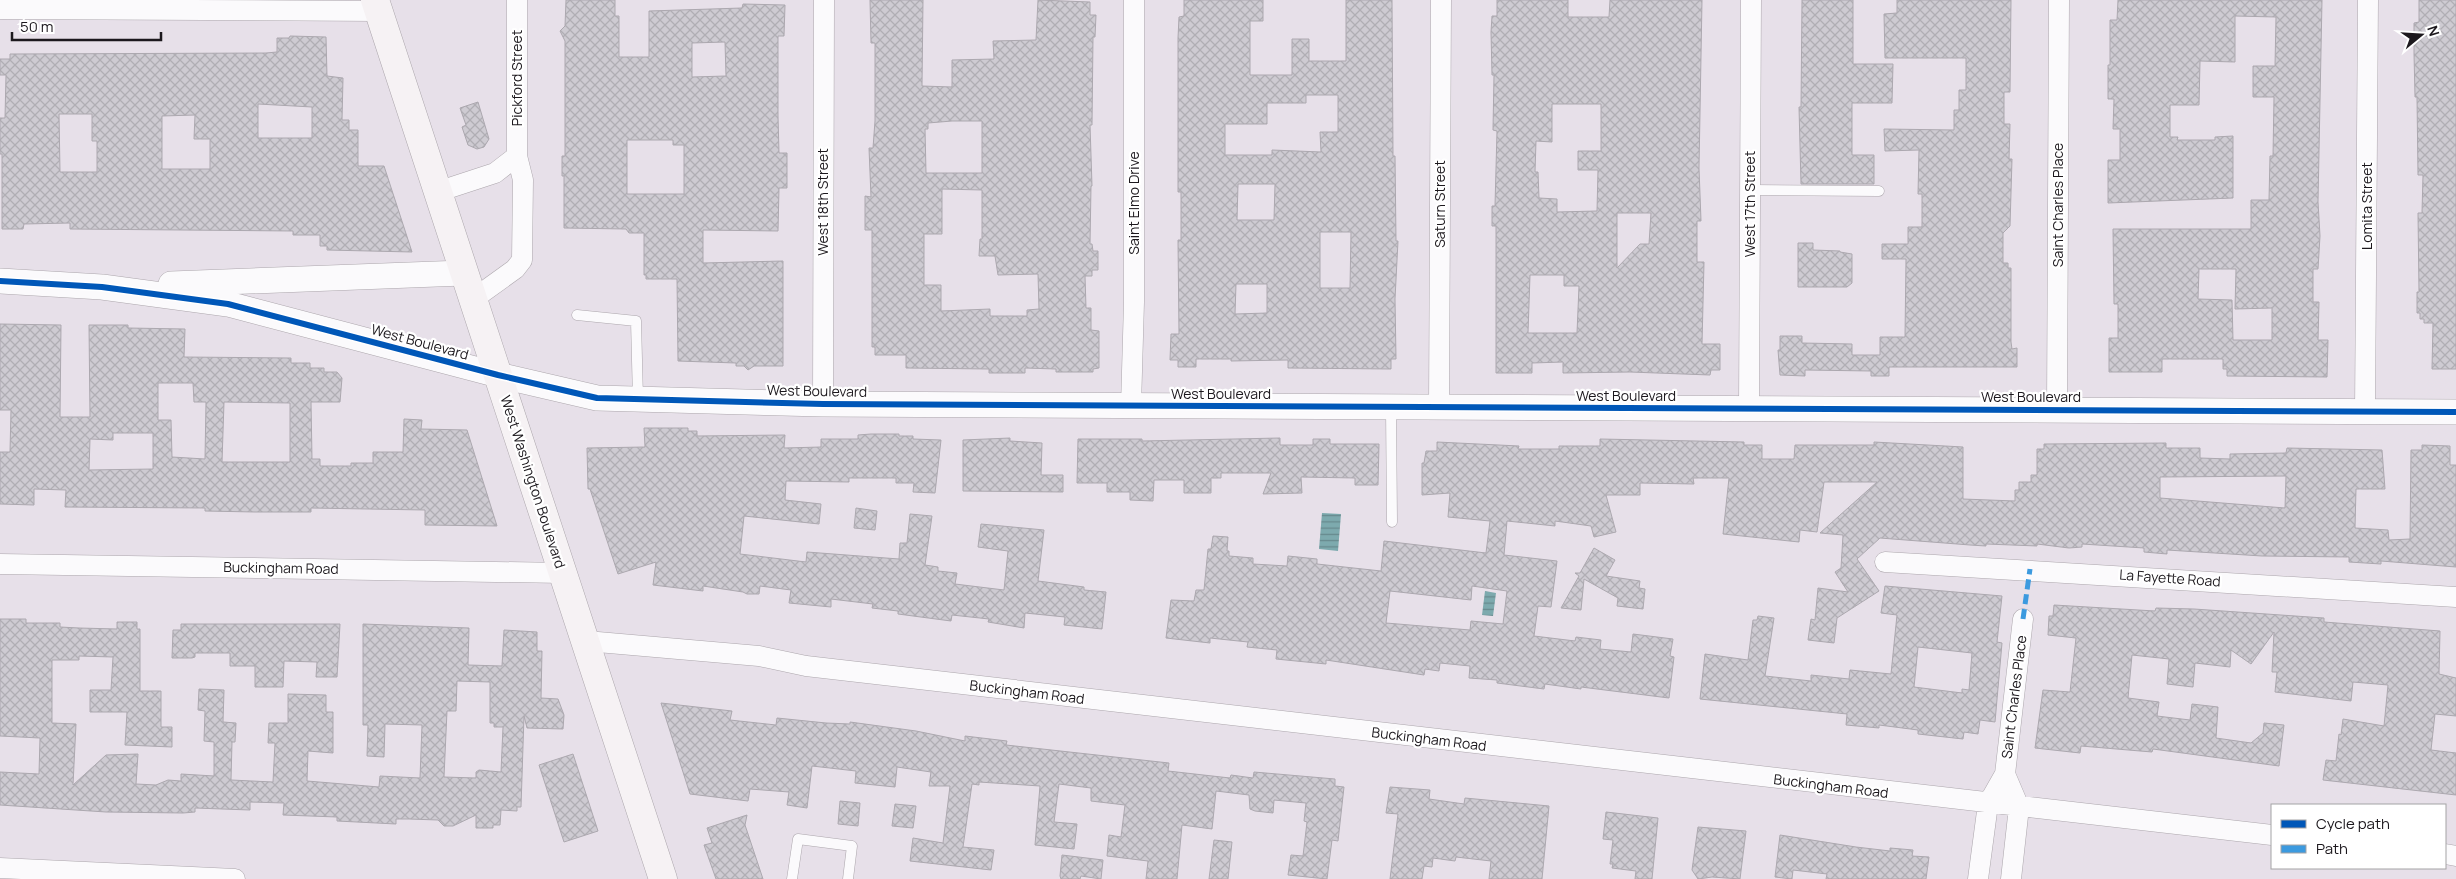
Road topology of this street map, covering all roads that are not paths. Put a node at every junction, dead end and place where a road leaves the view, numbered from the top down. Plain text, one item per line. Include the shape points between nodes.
1 (517, 0) edge
2 (824, 0) edge
3 (1134, 0) edge
4 (1442, 0) edge
5 (1751, 0) edge
6 (2059, 0) edge
7 (2368, 0) edge
8 (377, 6) edge
9 (0, 9) edge
10 (517, 156) junction
11 (1750, 190) junction
12 (1879, 191) dead end
13 (437, 192) junction
14 (463, 273) junction
15 (0, 281) edge
16 (102, 287) junction
17 (472, 300) junction
18 (577, 315) dead end
19 (498, 375) junction
20 (638, 400) junction
21 (823, 404) junction
22 (1131, 406) junction
23 (1391, 408) junction
24 (1439, 409) junction
25 (1750, 409) junction
26 (2057, 410) junction
27 (2366, 412) junction
28 (2456, 412) edge
29 (1392, 522) dead end
30 (1885, 562) dead end
31 (0, 564) edge
32 (563, 573) junction
33 (2456, 597) edge
34 (2023, 619) dead end
35 (586, 641) junction
36 (2005, 774) junction
37 (1988, 804) junction
38 (2019, 807) junction
39 (2271, 835) edge
40 (0, 868) edge
41 (235, 879) edge
42 (663, 879) edge
43 (792, 879) edge
44 (848, 879) edge
45 (1978, 879) edge
46 (2011, 879) edge

1 - 10 street, Pickford Street
2 - 21 street, West 18th Street
3 - 22 street, Saint Elmo Drive
4 - 24 street, Saturn Street
5 - 11 street, West 17th Street
6 - 26 street, Saint Charles Place
7 - 27 street, Lomita Street
8 - 9 street
8 - 13 main road, West Washington Boulevard
10 - 13 street via 495,173
10 - 17 street, Pickford Street via 523,180 522,260 515,269
11 - 12 lane
11 - 25 street, West 17th Street
13 - 14 main road, West Washington Boulevard
14 - 16 street, West Boulevard
14 - 17 main road, West Washington Boulevard
15 - 16 street, West Boulevard
16 - 19 street, West Boulevard via 228,304
17 - 19 main road, West Washington Boulevard
18 - 20 lane via 636,321
19 - 20 street, West Boulevard via 597,398
19 - 32 main road, West Washington Boulevard
20 - 21 street, West Boulevard
21 - 22 street, West Boulevard
22 - 23 street, West Boulevard
23 - 24 street, West Boulevard
23 - 29 lane
24 - 25 street, West Boulevard
25 - 26 street, West Boulevard
26 - 27 street, West Boulevard
27 - 28 street, West Boulevard
30 - 33 street, La Fayette Road
31 - 32 street, Buckingham Road
32 - 35 main road, West Washington Boulevard
34 - 36 street, Saint Charles Place
35 - 37 street, Buckingham Road via 759,656 826,668
35 - 42 main road, West Washington Boulevard
36 - 37 street, Saint Charles Place
36 - 38 street, Saint Charles Place
37 - 38 street, Buckingham Road
37 - 45 street, Saint Charles Place
38 - 39 street, Buckingham Road
38 - 46 street, Saint Charles Place
40 - 41 street
43 - 44 lane via 798,839 852,846

